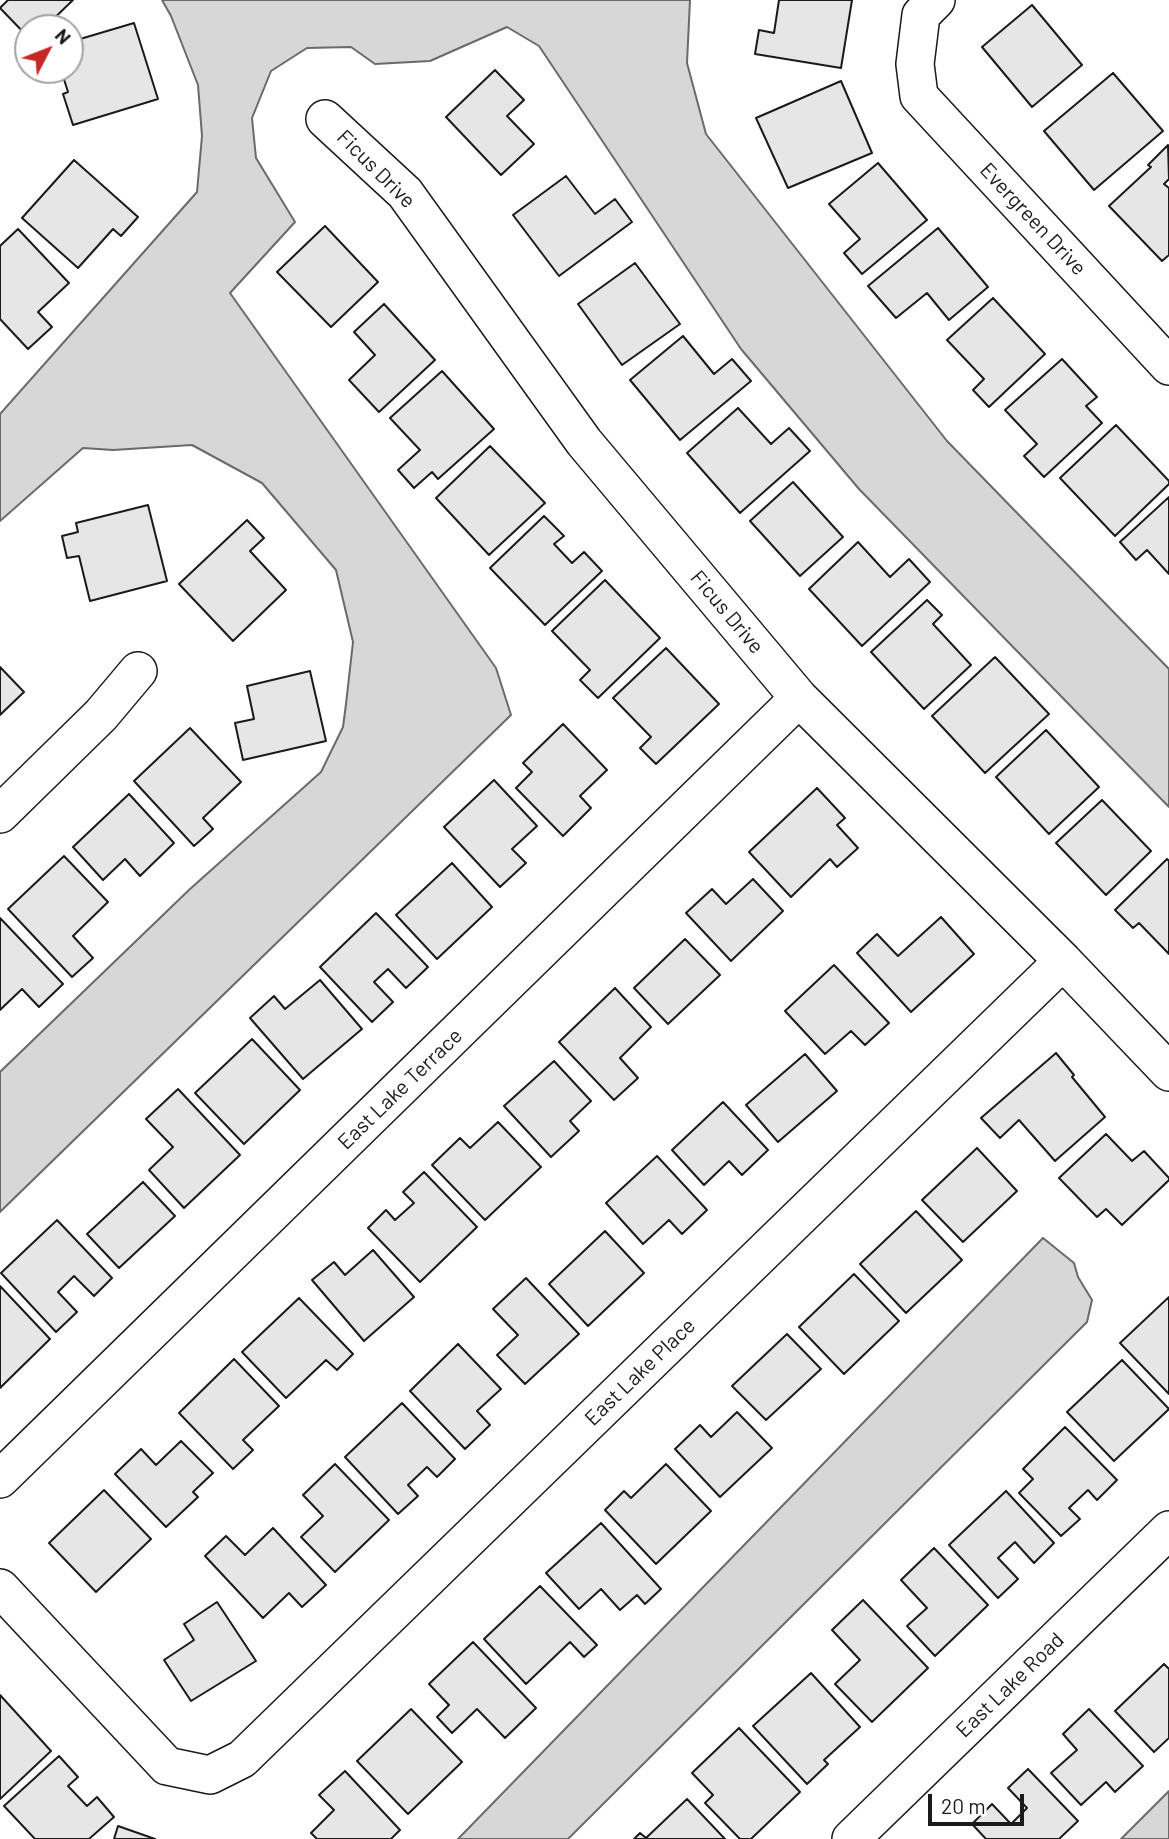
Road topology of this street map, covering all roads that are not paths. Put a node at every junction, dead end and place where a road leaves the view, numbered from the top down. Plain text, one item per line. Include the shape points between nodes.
1 (936, 0) edge
2 (325, 118) dead end
3 (1169, 366) edge
4 (138, 671) dead end
5 (799, 698) junction
6 (0, 814) edge
7 (1063, 961) junction
8 (1169, 1072) edge
9 (0, 1479) edge
10 (1169, 1530) edge
11 (0, 1588) edge
12 (851, 1839) edge

1 - 3 street, Evergreen Drive via 921,15 915,64 919,96
2 - 5 street, Ficus Drive via 405,193 584,442
4 - 6 street via 101,715
5 - 7 street, Ficus Drive
5 - 9 street, East Lake Terrace
7 - 8 street, Ficus Drive
7 - 11 street, East Lake Place via 242,1759 210,1775 167,1766
10 - 12 street, East Lake Road

